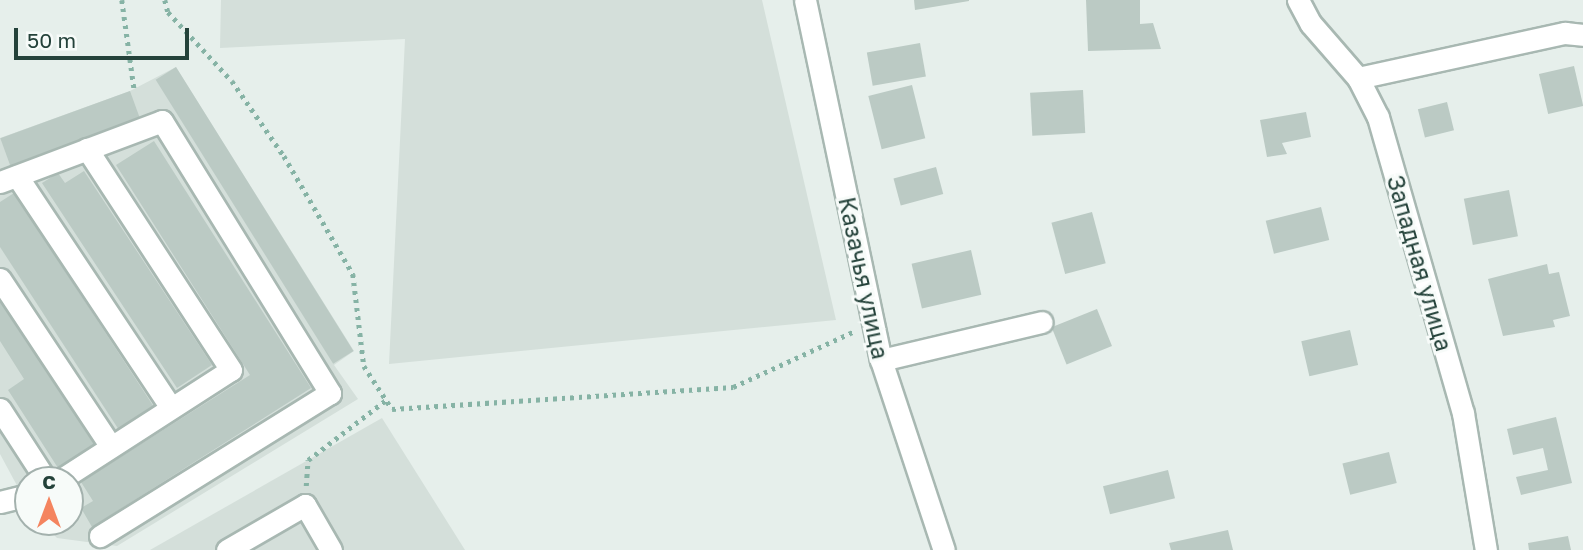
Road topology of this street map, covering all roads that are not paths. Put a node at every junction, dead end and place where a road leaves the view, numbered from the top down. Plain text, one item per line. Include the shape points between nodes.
1 (805, 0) edge
2 (1298, 0) edge
3 (1583, 35) edge
4 (1358, 78) junction
5 (87, 149) junction
6 (8, 179) edge
7 (0, 279) edge
8 (1042, 322) dead end
9 (881, 360) junction
10 (172, 408) junction
11 (0, 409) edge
12 (111, 447) junction
13 (37, 466) edge
14 (82, 466) edge
15 (100, 536) dead end
16 (227, 550) edge
17 (331, 550) edge
18 (944, 550) edge
19 (1486, 550) edge

1 - 9 street, Казачья улица
2 - 4 street, Западная улица via 1311,24
3 - 4 street via 1565,33
4 - 19 street, Западная улица via 1378,117 1463,413
5 - 6 street
5 - 10 street via 231,370
5 - 15 street via 162,121 330,394
6 - 10 street
7 - 12 street
8 - 9 street
9 - 18 street, Казачья улица
10 - 12 street
11 - 13 street
12 - 14 street
16 - 17 street via 305,505

